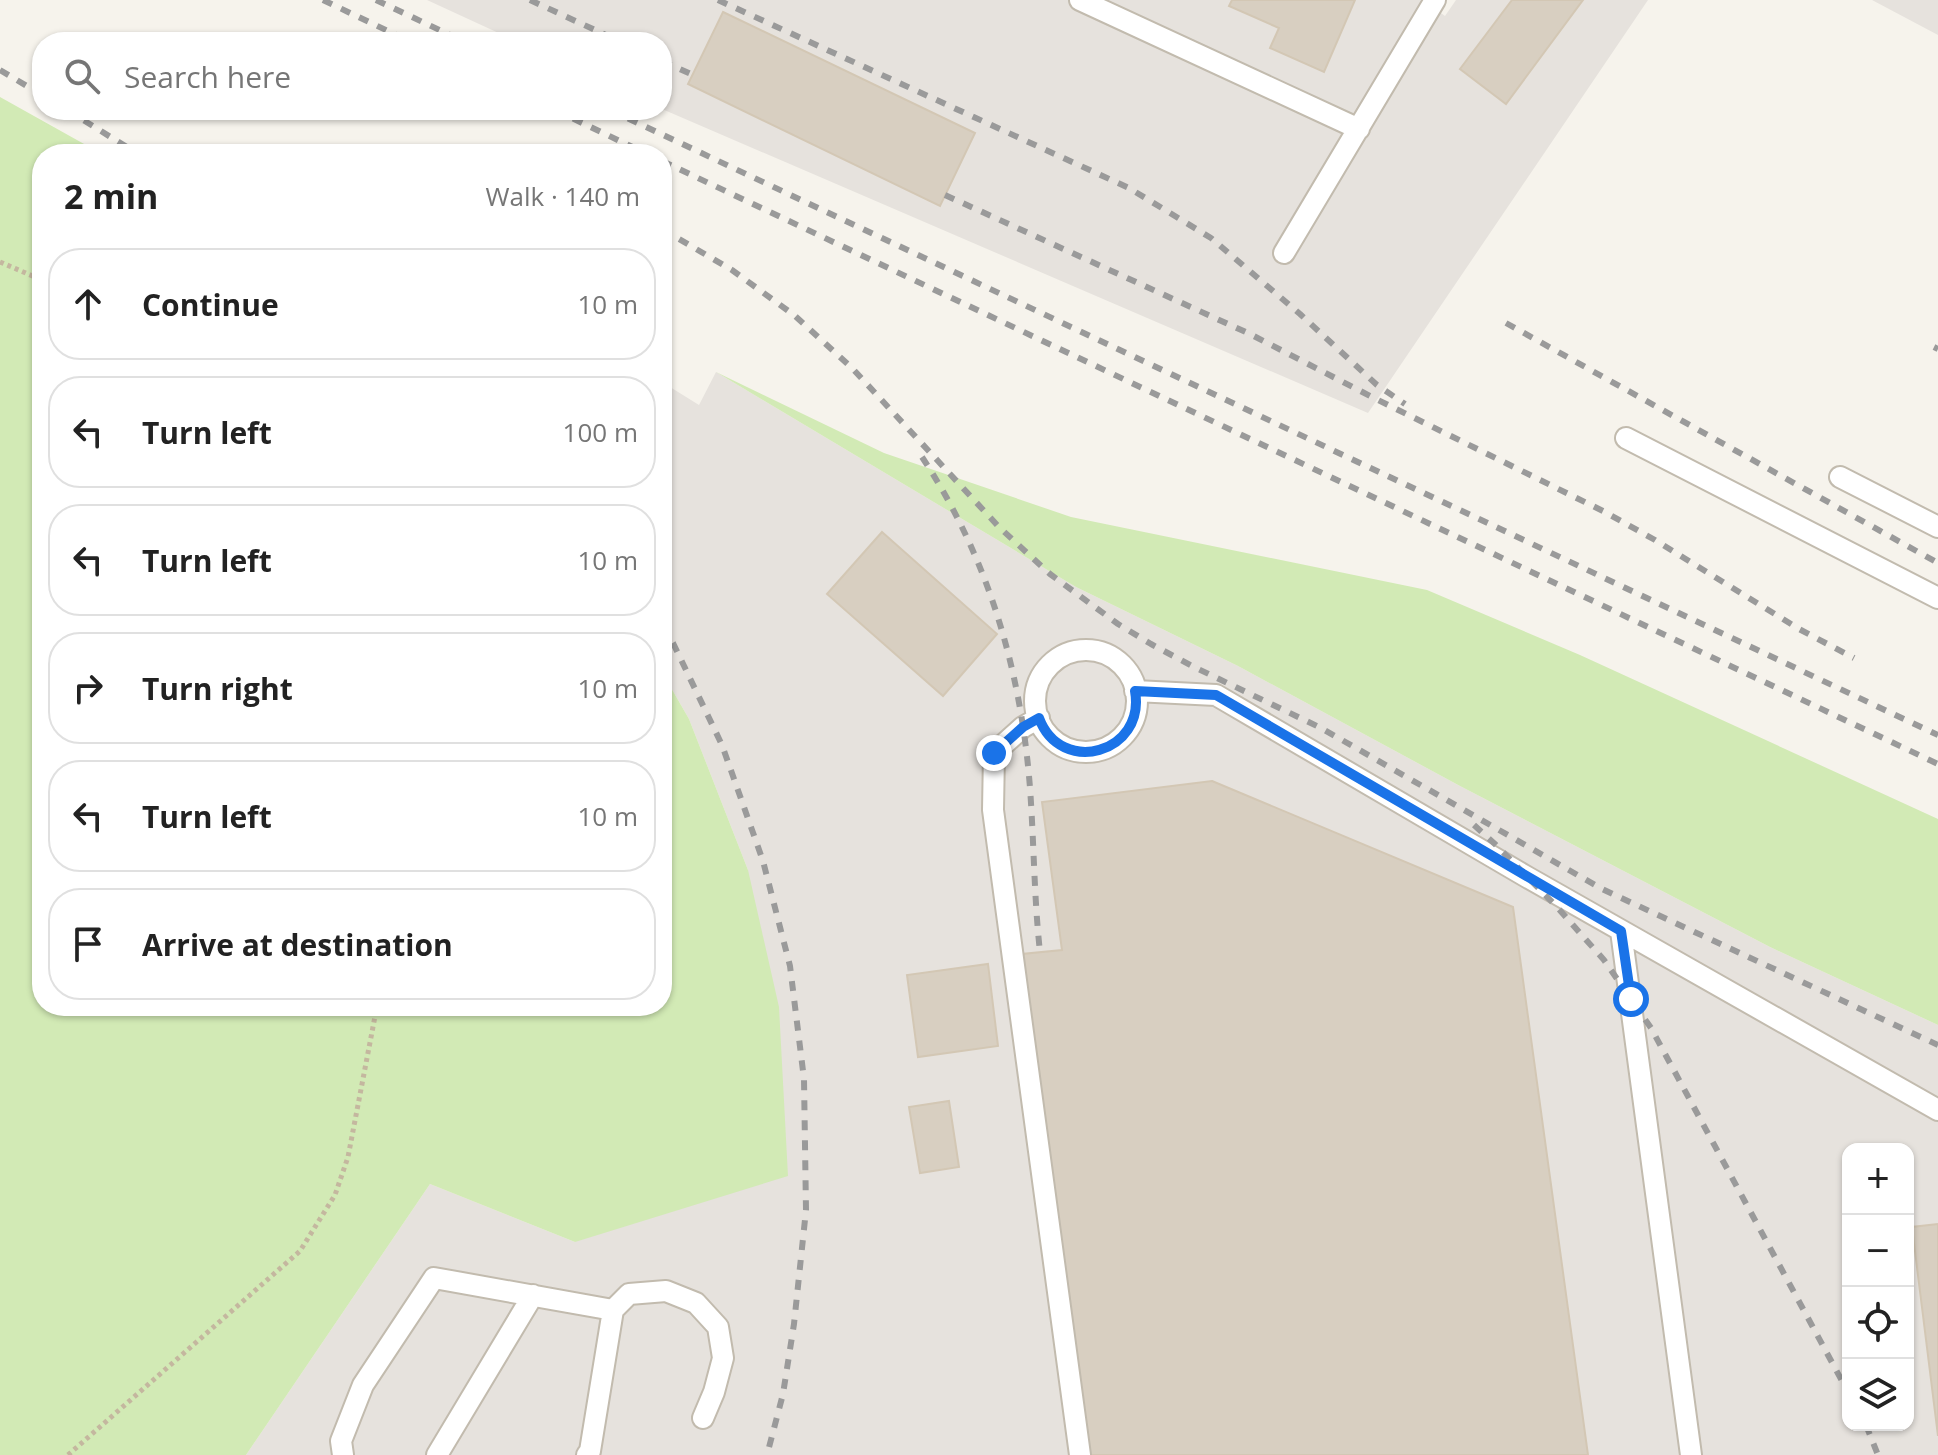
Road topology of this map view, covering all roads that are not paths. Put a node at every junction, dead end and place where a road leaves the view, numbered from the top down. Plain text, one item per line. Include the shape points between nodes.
1 (1080, 0) edge
2 (1435, 0) edge
3 (1359, 129) junction
4 (1284, 253) dead end
5 (1626, 438) dead end
6 (1840, 477) dead end
7 (1938, 527) edge
8 (1938, 598) edge
9 (1135, 691) junction
10 (1039, 718) junction
11 (1621, 931) junction
12 (1938, 1110) edge
13 (533, 1295) junction
14 (613, 1310) junction
15 (703, 1418) dead end
16 (343, 1455) edge
17 (437, 1455) edge
18 (587, 1455) edge
19 (1080, 1455) edge
20 (1691, 1455) edge

1 - 3 lane
2 - 3 lane
3 - 4 lane
5 - 8 lane
6 - 7 lane
9 - 10 lane via 1135,717 1127,732 1100,750 1067,748 1053,740
9 - 10 lane via 1114,658 1098,651 1065,654 1041,678 1036,694
9 - 11 lane via 1216,695
10 - 19 lane via 994,753 993,810
11 - 12 lane
11 - 20 lane
13 - 14 lane
13 - 16 lane via 434,1278 363,1385 341,1441
13 - 17 lane
14 - 15 lane via 629,1294 666,1291 696,1303 718,1327 723,1358
14 - 18 lane

